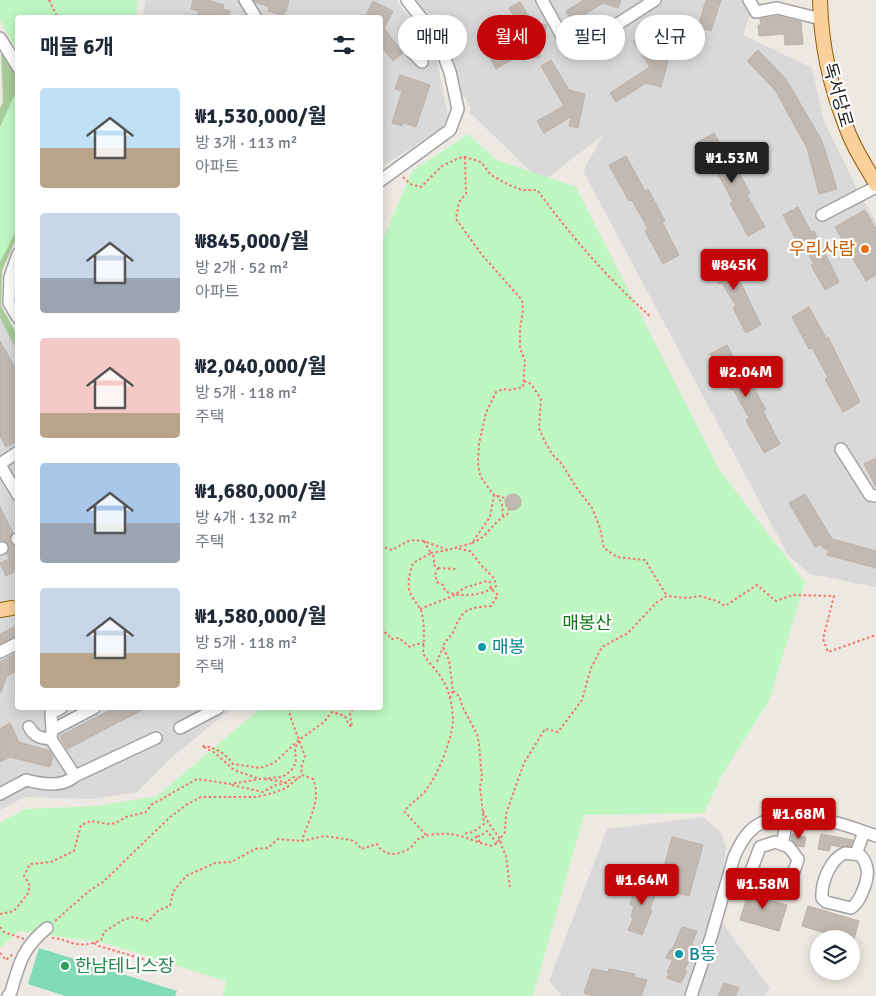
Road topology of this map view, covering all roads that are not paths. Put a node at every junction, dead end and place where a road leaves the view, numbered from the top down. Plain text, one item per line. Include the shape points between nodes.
1 (245, 0) edge
2 (407, 0) edge
3 (542, 0) edge
4 (655, 0) edge
5 (749, 0) edge
6 (820, 0) edge
7 (254, 15) edge
8 (417, 15) edge
9 (821, 19) junction
10 (0, 38) edge
11 (445, 60) edge
12 (15, 61) edge
13 (383, 179) edge
14 (876, 185) edge
15 (822, 215) dead end
16 (15, 263) edge
17 (15, 313) edge
18 (840, 449) dead end
19 (15, 454) edge
20 (0, 465) edge
21 (15, 490) edge
22 (876, 496) edge
23 (15, 644) edge
24 (0, 652) edge
25 (57, 710) edge
26 (91, 710) edge
27 (214, 710) edge
28 (29, 727) dead end
29 (180, 728) dead end
30 (52, 734) junction
31 (156, 738) dead end
32 (75, 776) junction
33 (0, 794) edge
34 (788, 816) junction
35 (864, 832) junction
36 (876, 836) edge
37 (782, 844) junction
38 (856, 854) junction
39 (47, 928) road end
40 (8, 996) edge
41 (691, 996) edge

1 - 7 street
2 - 8 street
3 - 4 street via 564,40 583,46
5 - 9 street via 756,12 777,8
6 - 9 main road, 독서당로
9 - 14 main road, 독서당로 via 827,65 847,130
10 - 12 street
11 - 13 street via 458,108 450,130
14 - 15 street
16 - 17 street via 10,277 9,302
18 - 22 street via 870,495
19 - 20 street
20 - 21 street
23 - 24 street
25 - 30 street via 51,713
26 - 30 street
27 - 29 street
28 - 30 street via 39,738
30 - 32 street
31 - 32 street
32 - 33 street via 70,781 47,785 26,780
34 - 35 street via 822,820
34 - 37 street
34 - 41 street via 764,821 739,845
35 - 36 street
35 - 38 street
37 - 37 street via 775,842 760,847 750,874 756,882 777,888 793,876 798,859 789,846
38 - 38 street via 845,853 832,864 823,886 823,901 849,908 857,903 868,872 864,860
39 - 40 street via 22,956

